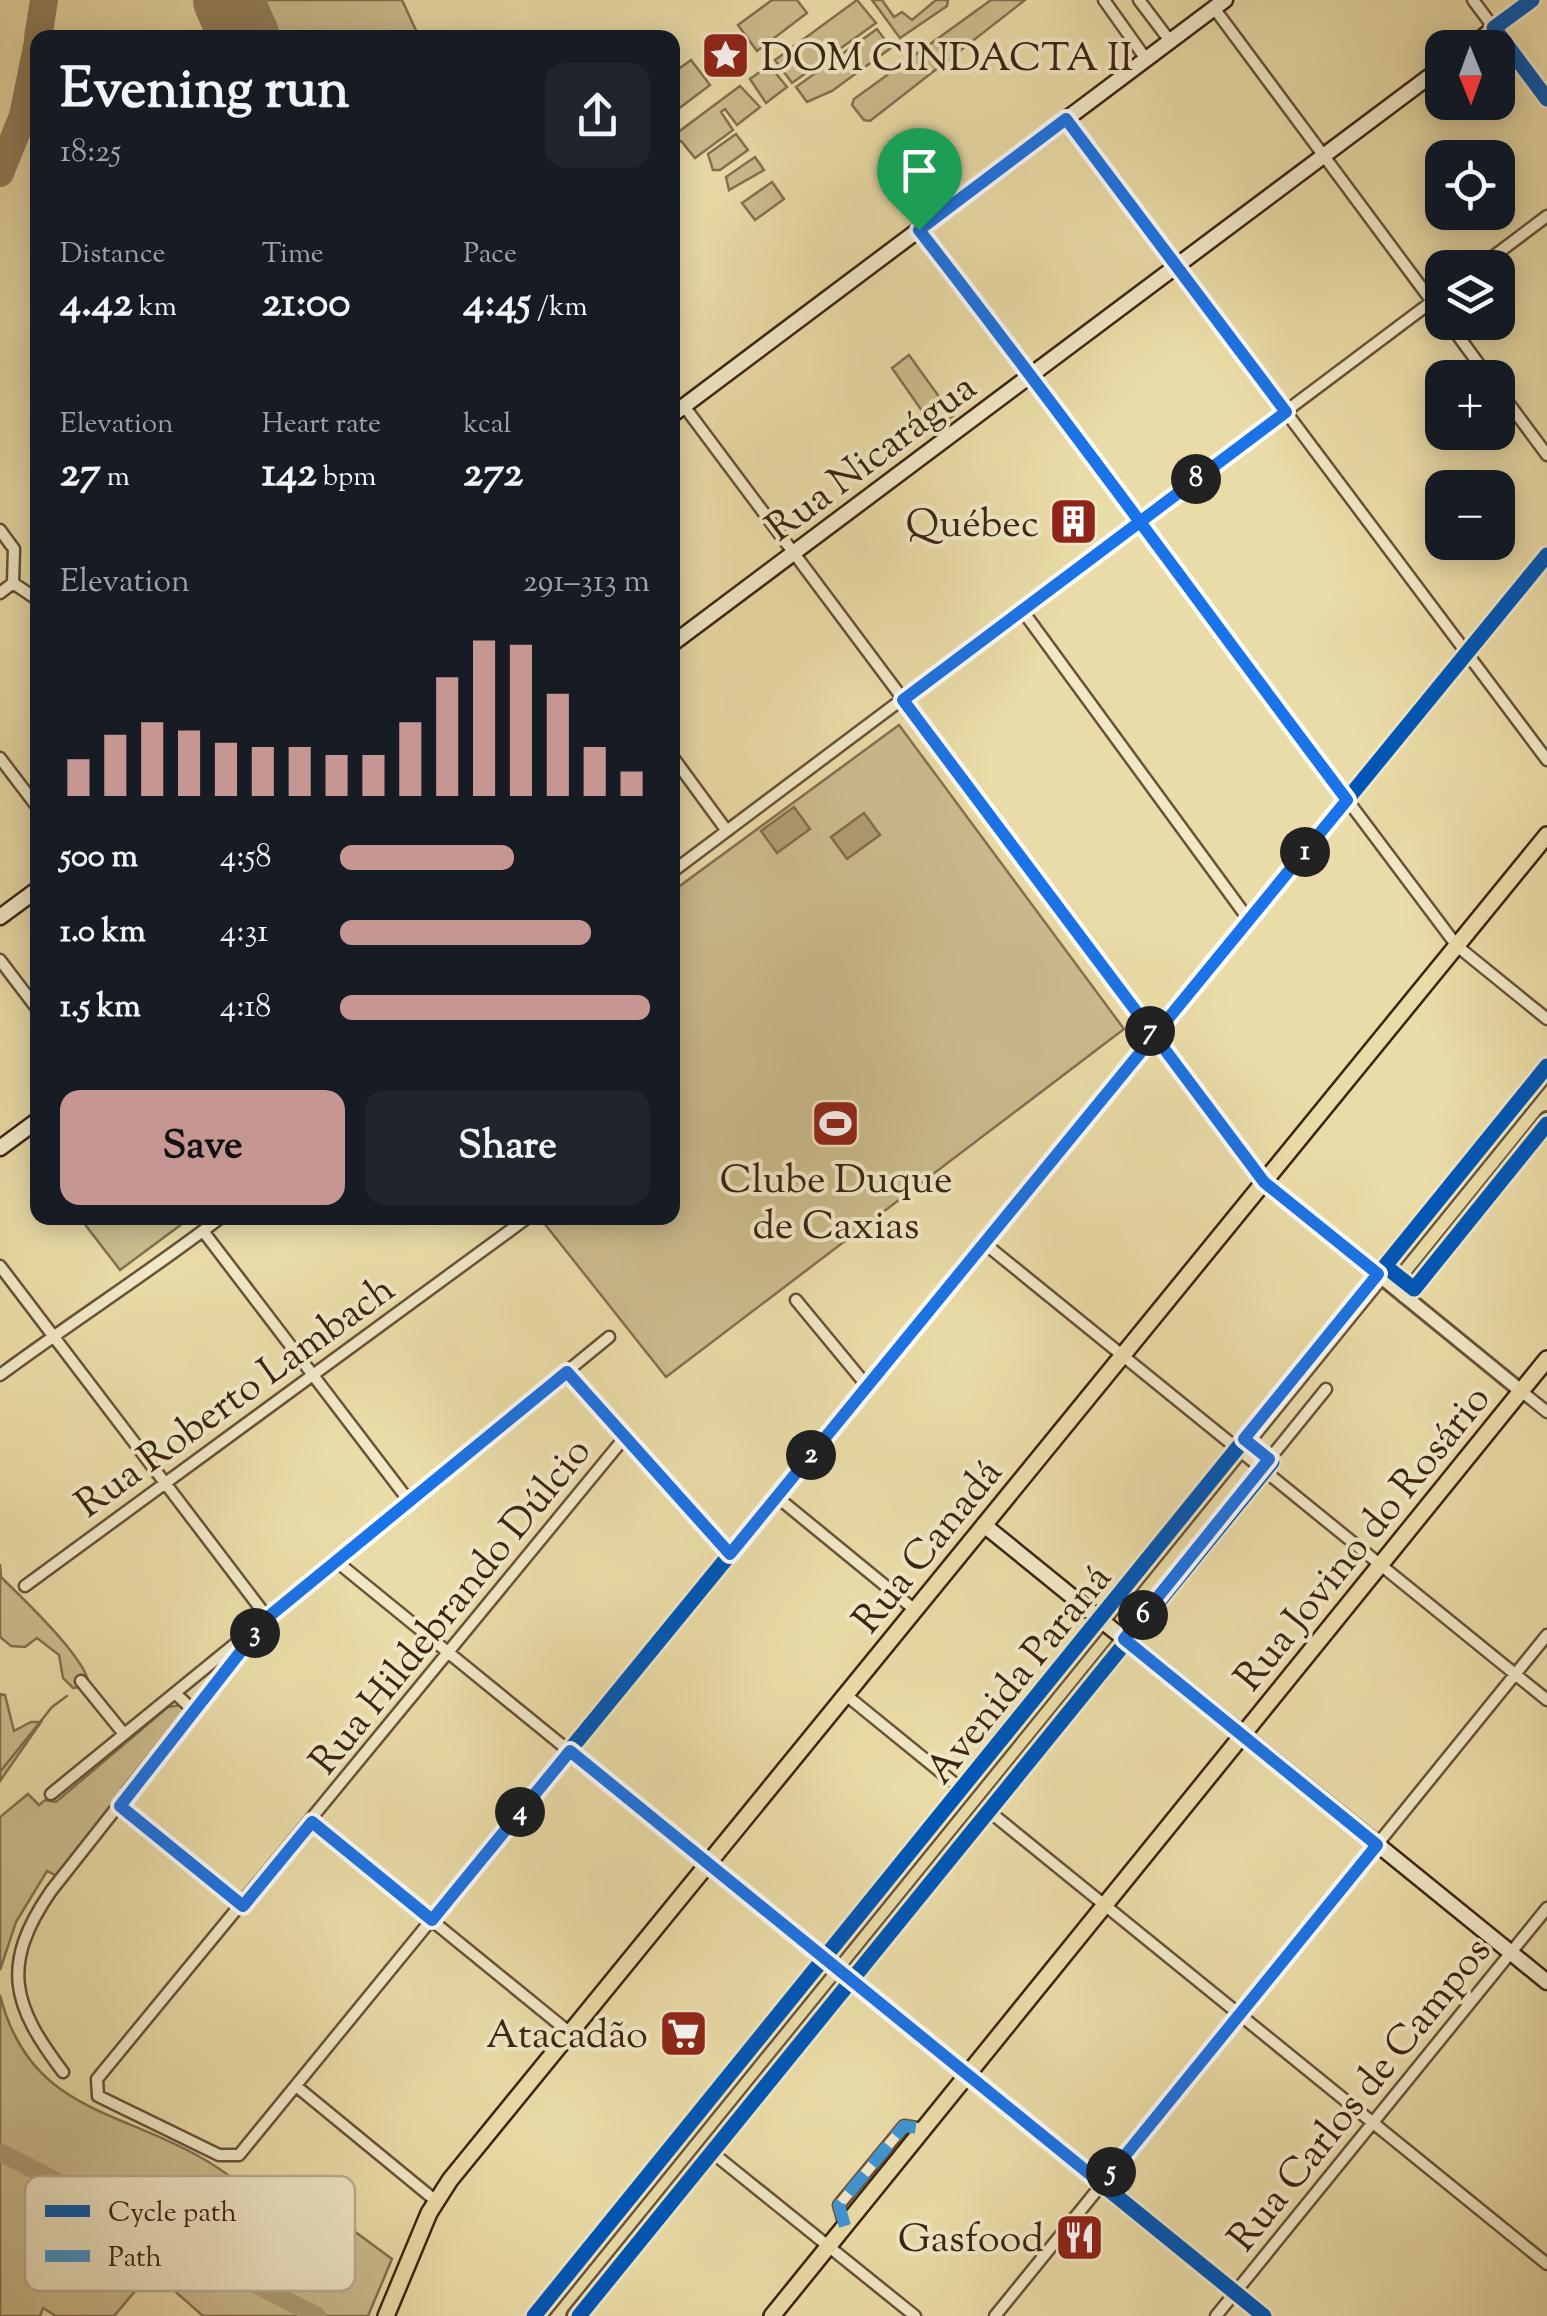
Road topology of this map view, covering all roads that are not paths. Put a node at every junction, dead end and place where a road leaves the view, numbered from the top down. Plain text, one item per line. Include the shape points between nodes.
1 (1104, 0) edge
2 (1138, 0) edge
3 (1473, 0) edge
4 (1532, 0) edge
5 (1219, 4) edge
6 (1494, 28) junction
7 (1491, 30) edge
8 (1170, 42) junction
9 (1146, 59) junction
10 (1425, 80) edge
11 (1547, 99) edge
12 (1066, 119) junction
13 (1324, 156) junction
14 (1547, 216) edge
15 (919, 230) junction
16 (1502, 250) edge
17 (1177, 266) junction
18 (1425, 282) edge
19 (1425, 308) edge
20 (1030, 376) junction
21 (680, 409) edge
22 (680, 412) edge
23 (1286, 412) junction
24 (1515, 412) edge
25 (1547, 455) edge
26 (1139, 522) junction
27 (0, 530) edge
28 (794, 553) junction
29 (1547, 555) edge
30 (12, 584) junction
31 (0, 593) edge
32 (30, 595) edge
33 (1022, 610) junction
34 (680, 638) edge
35 (1466, 653) junction
36 (903, 700) junction
37 (0, 758) edge
38 (1547, 760) edge
39 (680, 767) edge
40 (30, 797) edge
41 (1347, 800) junction
42 (727, 832) junction
43 (1547, 835) edge
44 (680, 866) edge
45 (30, 895) edge
46 (0, 917) edge
47 (1248, 920) junction
48 (1457, 946) junction
49 (0, 960) edge
50 (30, 999) edge
51 (1547, 1019) edge
52 (1154, 1036) junction
53 (1547, 1072) edge
54 (1547, 1119) edge
55 (30, 1126) edge
56 (0, 1148) edge
57 (1264, 1182) junction
58 (211, 1225) edge
59 (517, 1225) edge
60 (203, 1231) junction
61 (984, 1244) junction
62 (0, 1266) edge
63 (1380, 1276) junction
64 (1404, 1296) junction
65 (796, 1300) dead end
66 (53, 1336) junction
67 (609, 1337) dead end
68 (1122, 1356) junction
69 (1547, 1359) edge
70 (567, 1372) junction
71 (311, 1373) junction
72 (0, 1375) edge
73 (868, 1386) junction
74 (1326, 1389) dead end
75 (1521, 1391) junction
76 (1547, 1412) edge
77 (625, 1437) junction
78 (1239, 1451) junction
79 (1261, 1468) junction
80 (164, 1482) junction
81 (778, 1496) junction
82 (409, 1501) junction
83 (984, 1526) junction
84 (730, 1554) junction
85 (336, 1561) junction
86 (1380, 1565) junction
87 (25, 1586) dead end
88 (915, 1610) junction
89 (267, 1618) junction
90 (1102, 1621) junction
91 (1547, 1635) edge
92 (1124, 1639) junction
93 (449, 1653) junction
94 (1515, 1674) junction
95 (81, 1681) dead end
96 (175, 1693) junction
97 (846, 1695) junction
98 (1547, 1700) edge
99 (196, 1712) junction
100 (124, 1734) junction
101 (1242, 1735) junction
102 (570, 1751) junction
103 (964, 1791) junction
104 (51, 1794) dead end
105 (120, 1806) junction
106 (986, 1808) junction
107 (312, 1822) junction
108 (1377, 1845) junction
109 (708, 1864) junction
110 (1105, 1905) junction
111 (243, 1906) junction
112 (1547, 1908) edge
113 (432, 1920) junction
114 (1510, 1953) junction
115 (827, 1960) junction
116 (848, 1978) junction
117 (1547, 1982) edge
118 (1239, 2015) junction
119 (570, 2033) junction
120 (64, 2072) dead end
121 (968, 2075) junction
122 (296, 2086) junction
123 (1372, 2123) junction
124 (708, 2150) junction
125 (1102, 2184) junction
126 (436, 2201) junction
127 (828, 2246) junction
128 (1547, 2264) edge
129 (1235, 2292) junction
130 (386, 2316) edge
131 (539, 2316) edge
132 (574, 2316) edge
133 (772, 2316) edge
134 (914, 2316) edge
135 (995, 2316) edge
136 (1216, 2316) edge
137 (1264, 2316) edge

1 - 9 street
2 - 8 street
3 - 6 street
4 - 6 main road
5 - 8 main road
5 - 13 street
6 - 7 main road
6 - 11 street
8 - 9 main road
9 - 12 main road
10 - 13 main road, Rua Nicarágua
12 - 15 main road
12 - 17 street
13 - 17 main road, Rua Nicarágua
13 - 18 street
14 - 16 street
15 - 20 street
15 - 21 main road
17 - 20 main road, Rua Nicarágua
17 - 23 street
19 - 23 street
20 - 26 street
20 - 28 main road, Rua Nicarágua
22 - 28 street
23 - 26 street
23 - 35 street
24 - 25 street
26 - 33 street
26 - 41 street
27 - 30 street via 14,549
28 - 34 main road, Rua Nicarágua
28 - 36 street
29 - 35 street
30 - 31 street
30 - 32 street
33 - 36 street
33 - 47 street
35 - 38 street
35 - 41 street
36 - 42 street
36 - 52 street
37 - 40 street
39 - 42 street
41 - 47 street
41 - 48 street
42 - 44 street
43 - 48 main road, Rua Canadá
45 - 46 main road
47 - 52 street
48 - 51 street
48 - 57 main road, Rua Canadá
49 - 50 street
52 - 57 street
52 - 61 street
53 - 63 street, Avenida Paraná
54 - 64 street
55 - 56 main road
57 - 63 street
57 - 68 main road, Rua Canadá
58 - 60 street
59 - 71 street, Rua Roberto Lambach
60 - 66 street
60 - 71 street
61 - 68 street
61 - 73 street
62 - 66 street
63 - 64 street
63 - 78 street, Avenida Paraná
64 - 75 street
65 - 73 street
66 - 72 street
66 - 80 street
67 - 70 street
68 - 78 street
68 - 83 main road, Rua Canadá
69 - 75 main road, Rua Jovino do Rosário
70 - 77 street
70 - 82 street
71 - 80 street, Rua Roberto Lambach
71 - 82 street
73 - 81 street
74 - 79 street, Avenida Paraná
75 - 76 street
75 - 86 main road, Rua Jovino do Rosário
77 - 84 street
77 - 93 street, Rua Hildebrando Dúlcio
78 - 79 street
78 - 90 street, Avenida Paraná
79 - 86 street
79 - 92 street, Avenida Paraná
80 - 87 street, Rua Roberto Lambach
80 - 89 street
81 - 84 street
81 - 88 street
82 - 85 street
83 - 88 main road, Rua Canadá
83 - 90 main road
84 - 102 street
85 - 89 street
85 - 93 street
86 - 94 street
86 - 101 main road, Rua Jovino do Rosário
88 - 97 main road, Rua Canadá
89 - 96 street
89 - 99 street
90 - 92 main road
90 - 103 street, Avenida Paraná
91 - 94 street
92 - 101 main road
92 - 106 street, Avenida Paraná
93 - 102 street
93 - 107 street, Rua Hildebrando Dúlcio
94 - 98 street
94 - 108 street
95 - 100 street
96 - 99 street
96 - 100 street
97 - 103 street
97 - 109 main road, Rua Canadá
99 - 105 street
100 - 104 street
101 - 108 main road
101 - 110 main road, Rua Jovino do Rosário
102 - 109 street
102 - 113 street
103 - 115 street, Avenida Paraná
105 - 111 street
105 - 120 street via 40,1908 22,1952 15,1994
106 - 110 street
106 - 116 street, Avenida Paraná
107 - 111 street, Rua Hildebrando Dúlcio
107 - 113 street
108 - 114 main road
108 - 118 street
109 - 115 street
109 - 119 main road, Rua Canadá
110 - 118 street
110 - 121 main road, Rua Jovino do Rosário
111 - 122 street, Rua Hildebrando Dúlcio via 95,2090 118,2109 232,2158
112 - 114 street, Rua Carlos de Campos
113 - 119 street
113 - 122 street
114 - 117 main road
114 - 123 street, Rua Carlos de Campos
115 - 116 street
115 - 131 street, Avenida Paraná
116 - 121 street
116 - 124 street, Avenida Paraná
118 - 123 street
118 - 125 street
119 - 126 main road, Rua Canadá
121 - 125 street
121 - 127 main road, Rua Jovino do Rosário
122 - 126 street
123 - 128 street
123 - 129 street, Rua Carlos de Campos
124 - 127 street
124 - 132 street, Avenida Paraná
125 - 129 street
125 - 135 street
126 - 130 main road, Rua Canadá
127 - 133 main road, Rua Jovino do Rosário
127 - 134 street
129 - 136 street, Rua Carlos de Campos
129 - 137 street

